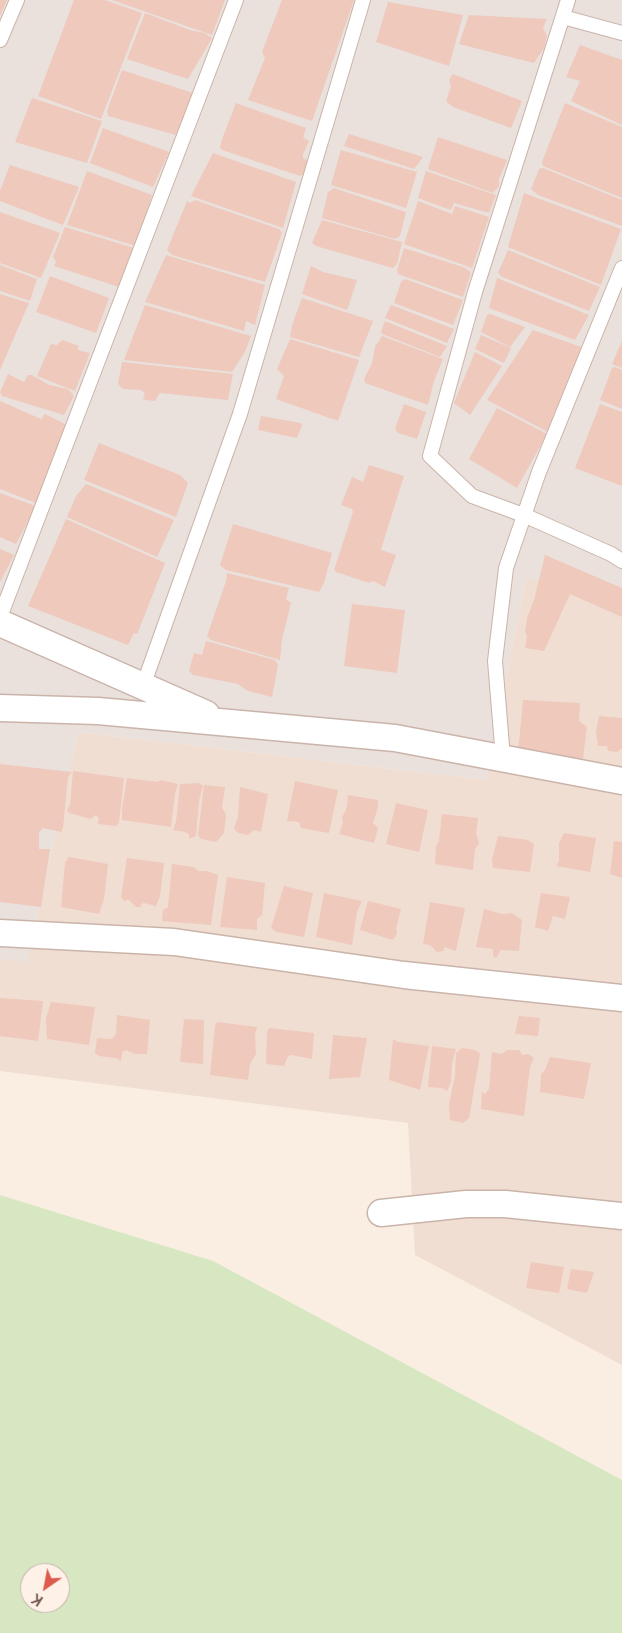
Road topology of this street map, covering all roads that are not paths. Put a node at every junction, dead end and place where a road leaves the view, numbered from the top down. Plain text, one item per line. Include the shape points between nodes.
1 (17, 0) edge
2 (236, 0) edge
3 (364, 0) edge
4 (568, 0) edge
5 (563, 17) junction
6 (622, 33) edge
7 (0, 40) edge
8 (622, 268) edge
9 (526, 516) junction
10 (622, 561) edge
11 (0, 617) edge
12 (0, 623) edge
13 (143, 686) junction
14 (0, 708) edge
15 (225, 723) junction
16 (503, 758) junction
17 (622, 781) edge
18 (0, 933) edge
19 (622, 998) edge
20 (381, 1213) dead end
21 (622, 1216) edge

1 - 7 lane
2 - 11 lane
3 - 13 lane via 240,414
4 - 5 lane
5 - 6 lane
5 - 9 lane via 475,292 430,456 472,496
8 - 9 lane via 539,472
9 - 10 lane
9 - 16 lane via 506,568 495,661
12 - 13 street
13 - 15 street
14 - 15 street via 98,711
15 - 16 street via 395,738
16 - 17 street
18 - 19 street via 174,942 404,975
20 - 21 street via 466,1204 505,1204

